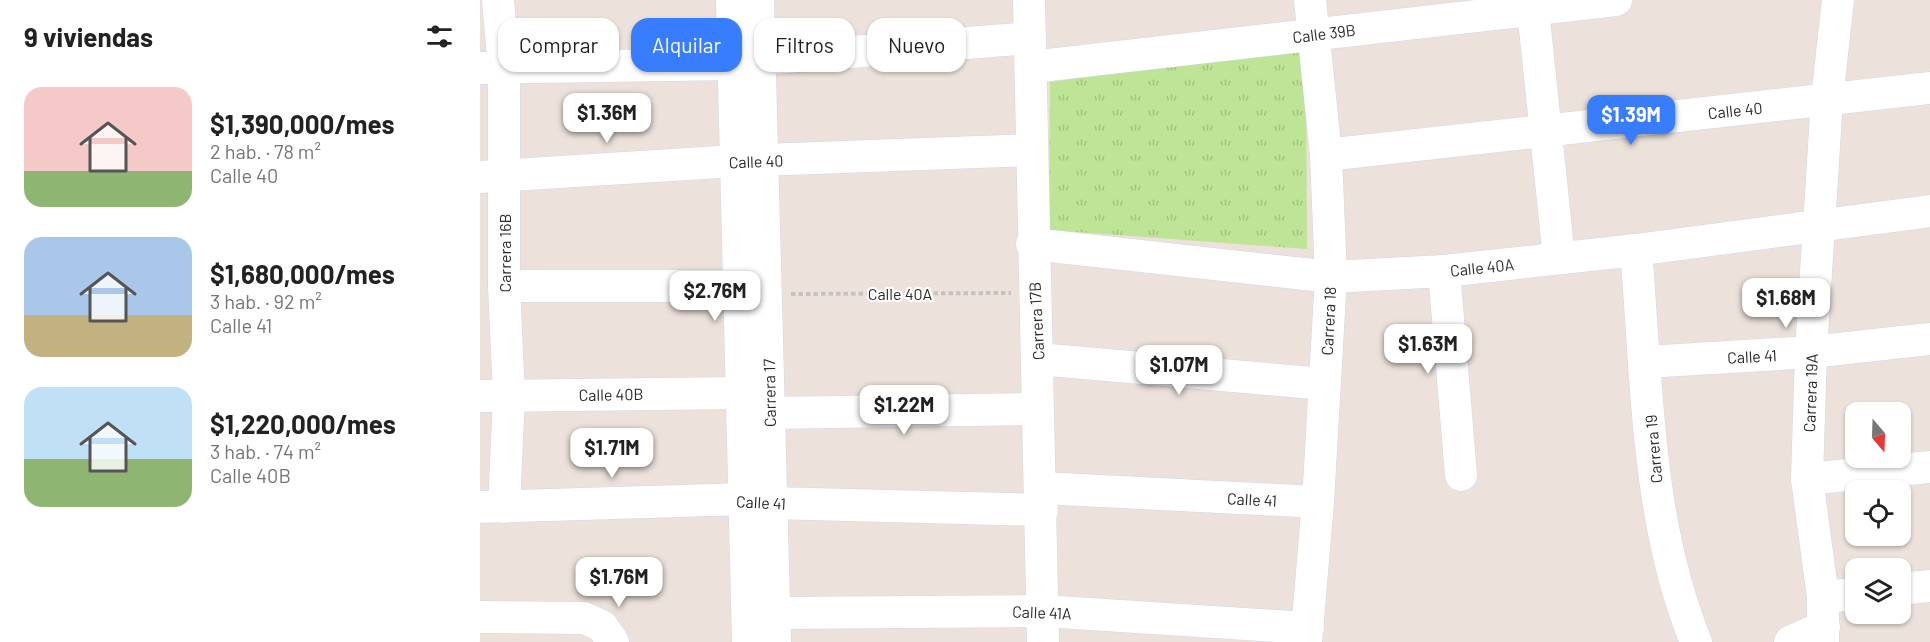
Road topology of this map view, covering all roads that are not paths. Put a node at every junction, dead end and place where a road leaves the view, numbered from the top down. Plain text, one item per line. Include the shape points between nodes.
1 (498, 0) edge
2 (732, 0) edge
3 (758, 0) edge
4 (1029, 0) edge
5 (1310, 0) edge
6 (1616, 0) edge
7 (1838, 0) edge
8 (1532, 5) edge
9 (1313, 35) junction
10 (1031, 52) junction
11 (747, 61) junction
12 (492, 68) edge
13 (1930, 88) edge
14 (1827, 99) junction
15 (1548, 131) junction
16 (1032, 150) junction
17 (1326, 155) junction
18 (749, 161) junction
19 (492, 176) edge
20 (1930, 210) edge
21 (1821, 225) junction
22 (1032, 244) junction
23 (1636, 250) junction
24 (1560, 258) junction
25 (1443, 271) junction
26 (1331, 277) junction
27 (504, 286) junction
28 (753, 290) junction
29 (1930, 339) edge
30 (1811, 352) junction
31 (1038, 359) junction
32 (1646, 362) junction
33 (1325, 384) junction
34 (742, 393) junction
35 (494, 396) edge
36 (1038, 410) junction
37 (769, 413) junction
38 (1930, 467) edge
39 (1461, 475) dead end
40 (1807, 479) junction
41 (1042, 499) junction
42 (758, 501) junction
43 (1318, 502) junction
44 (492, 507) edge
45 (1930, 586) edge
46 (1911, 588) edge
47 (1845, 603) edge
48 (1043, 611) junction
49 (480, 617) edge
50 (1823, 622) edge
51 (775, 627) edge
52 (524, 629) edge
53 (1307, 635) edge
54 (613, 642) edge
55 (748, 642) edge
56 (1043, 642) edge
57 (1696, 642) edge
58 (1790, 642) edge

1 - 12 street, Carrera 16B
2 - 11 street, Carrera 17
3 - 11 street, Carrera 17
4 - 10 street, Carrera 17B
5 - 9 street, Carrera 18
6 - 8 street, Calle 39B
7 - 14 street, Carrera 19A
8 - 9 street, Calle 39B
8 - 15 street
9 - 10 street, Calle 39B
9 - 17 street, Carrera 18
10 - 11 street, Calle 39B
10 - 16 street, Carrera 17B
11 - 12 street, Calle 39B
11 - 18 street, Carrera 17
12 - 19 street, Carrera 16B
13 - 14 street, Calle 40
14 - 15 street, Calle 40
14 - 21 street, Carrera 19A
15 - 17 street, Calle 40
15 - 24 street
16 - 18 street, Calle 40
16 - 22 street, Carrera 17B
17 - 26 street, Carrera 18
18 - 19 street, Calle 40
18 - 28 street, Carrera 17
19 - 27 street, Carrera 16B
20 - 21 street, Calle 40A
21 - 23 street, Calle 40A
21 - 30 street, Carrera 19A
22 - 26 street, Calle 40A
22 - 31 street, Carrera 17B
23 - 24 street, Calle 40A
23 - 32 street, Carrera 19
24 - 25 street, Calle 40A
25 - 26 street, Calle 40A
25 - 39 street
26 - 33 street, Carrera 18
27 - 28 street
27 - 35 street, Carrera 16B
28 - 34 street, Carrera 17
28 - 37 street, Carrera 17
29 - 30 street, Calle 41
30 - 32 street, Calle 41
30 - 40 street, Carrera 19A
31 - 33 street
31 - 36 street, Carrera 17B
32 - 57 street, Carrera 19 via 1664,542 1678,599
33 - 43 street, Carrera 18
34 - 35 street, Calle 40B
34 - 42 street, Carrera 17
35 - 44 street, Carrera 16B
36 - 37 street
36 - 41 street, Carrera 17B
37 - 42 street, Carrera 17
38 - 40 street
40 - 50 street, Carrera 19A
41 - 42 street, Calle 41
41 - 43 street, Calle 41
41 - 48 street, Carrera 17B
42 - 44 street, Calle 41
42 - 51 street, Carrera 17
42 - 55 street, Carrera 17
43 - 53 street, Carrera 18
45 - 46 street
47 - 50 street
48 - 51 street, Calle 41A
48 - 53 street, Calle 41A
48 - 56 street, Carrera 17B
49 - 52 street
50 - 58 street
52 - 54 street via 584,618 602,626

